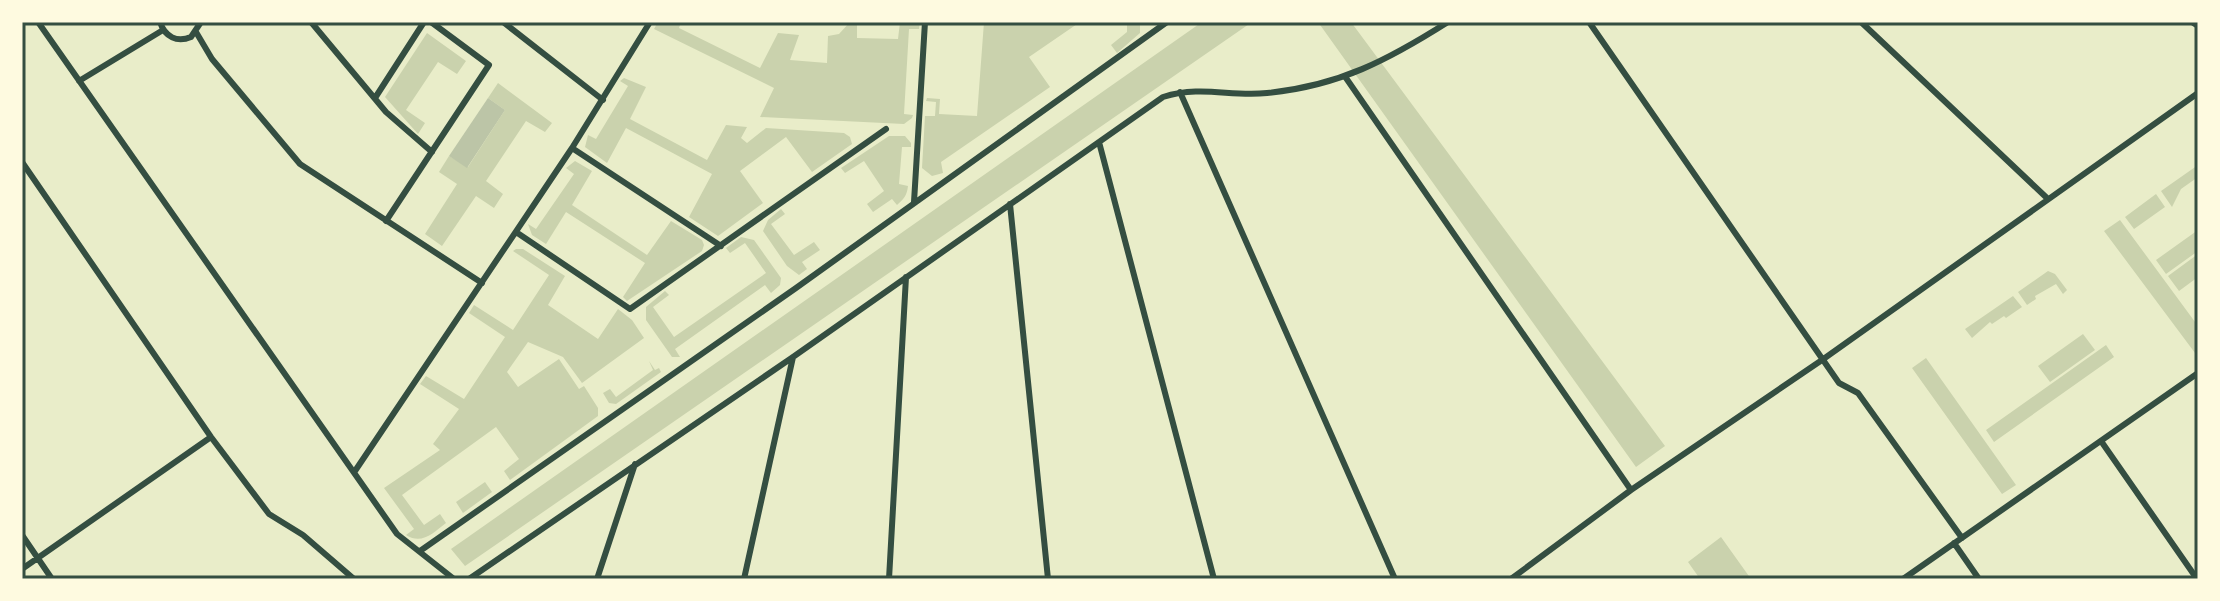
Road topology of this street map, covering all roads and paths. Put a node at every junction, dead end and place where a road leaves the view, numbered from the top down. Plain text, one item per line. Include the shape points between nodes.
1 (38, 22) edge
2 (201, 22) edge
3 (311, 22) edge
4 (424, 22) edge
5 (431, 22) edge
6 (503, 22) edge
7 (650, 22) edge
8 (925, 22) edge
9 (1148, 22) edge
10 (1167, 22) edge
11 (1448, 22) edge
12 (1589, 22) edge
13 (1861, 22) edge
14 (2192, 22) edge
15 (161, 26) edge
16 (2198, 26) edge
17 (196, 32) junction
18 (1152, 32) junction
19 (1346, 78) junction
20 (79, 81) junction
21 (1180, 92) junction
22 (2198, 93) edge
23 (375, 98) junction
24 (603, 100) junction
25 (886, 129) dead end
26 (1099, 142) junction
27 (572, 148) junction
28 (432, 152) junction
29 (22, 162) edge
30 (2048, 199) junction
31 (914, 202) junction
32 (1010, 204) junction
33 (386, 221) junction
34 (516, 232) junction
35 (721, 246) junction
36 (906, 277) junction
37 (482, 283) junction
38 (793, 357) junction
39 (1822, 360) junction
40 (2198, 373) edge
41 (211, 437) junction
42 (2101, 441) junction
43 (635, 464) junction
44 (355, 471) junction
45 (1631, 490) junction
46 (22, 535) edge
47 (1962, 538) junction
48 (1954, 543) junction
49 (420, 551) junction
50 (37, 558) junction
51 (22, 569) edge
52 (52, 579) edge
53 (354, 579) edge
54 (454, 579) edge
55 (469, 579) edge
56 (597, 579) edge
57 (744, 579) edge
58 (889, 579) edge
59 (1048, 579) edge
60 (1214, 579) edge
61 (1395, 579) edge
62 (1511, 579) edge
63 (1903, 579) edge
64 (1979, 579) edge
65 (2197, 579) edge

1 - 20 street
2 - 17 street
3 - 23 street
4 - 23 street
5 - 28 street via 489,65
6 - 24 street
7 - 24 street
8 - 31 street
9 - 18 street
10 - 18 street
11 - 19 street
12 - 39 street
13 - 30 street
14 - 16 street
15 - 17 street via 179,40
15 - 20 street
17 - 33 street via 212,59 300,164
18 - 31 street
19 - 21 street via 1266,94
19 - 45 street
20 - 44 street
21 - 26 street via 1163,97
21 - 61 street
22 - 30 street
23 - 28 street
24 - 27 street
25 - 35 street
26 - 32 street
26 - 60 street
27 - 34 street
27 - 35 street
28 - 33 street
29 - 41 street
30 - 39 street
31 - 49 street
32 - 36 street
32 - 59 street
33 - 37 street
34 - 35 street via 630,309
34 - 37 street
36 - 38 street
36 - 58 street
37 - 44 street
38 - 43 street
38 - 57 street
39 - 45 street
39 - 47 street via 1842,386 1858,393
40 - 42 street
41 - 50 street
41 - 53 street via 269,514
42 - 47 street
42 - 65 street
43 - 55 street
43 - 56 street
44 - 49 street via 397,534
45 - 62 street
46 - 50 street
47 - 48 street
48 - 63 street
48 - 64 street
49 - 54 street
50 - 51 street
50 - 52 street

